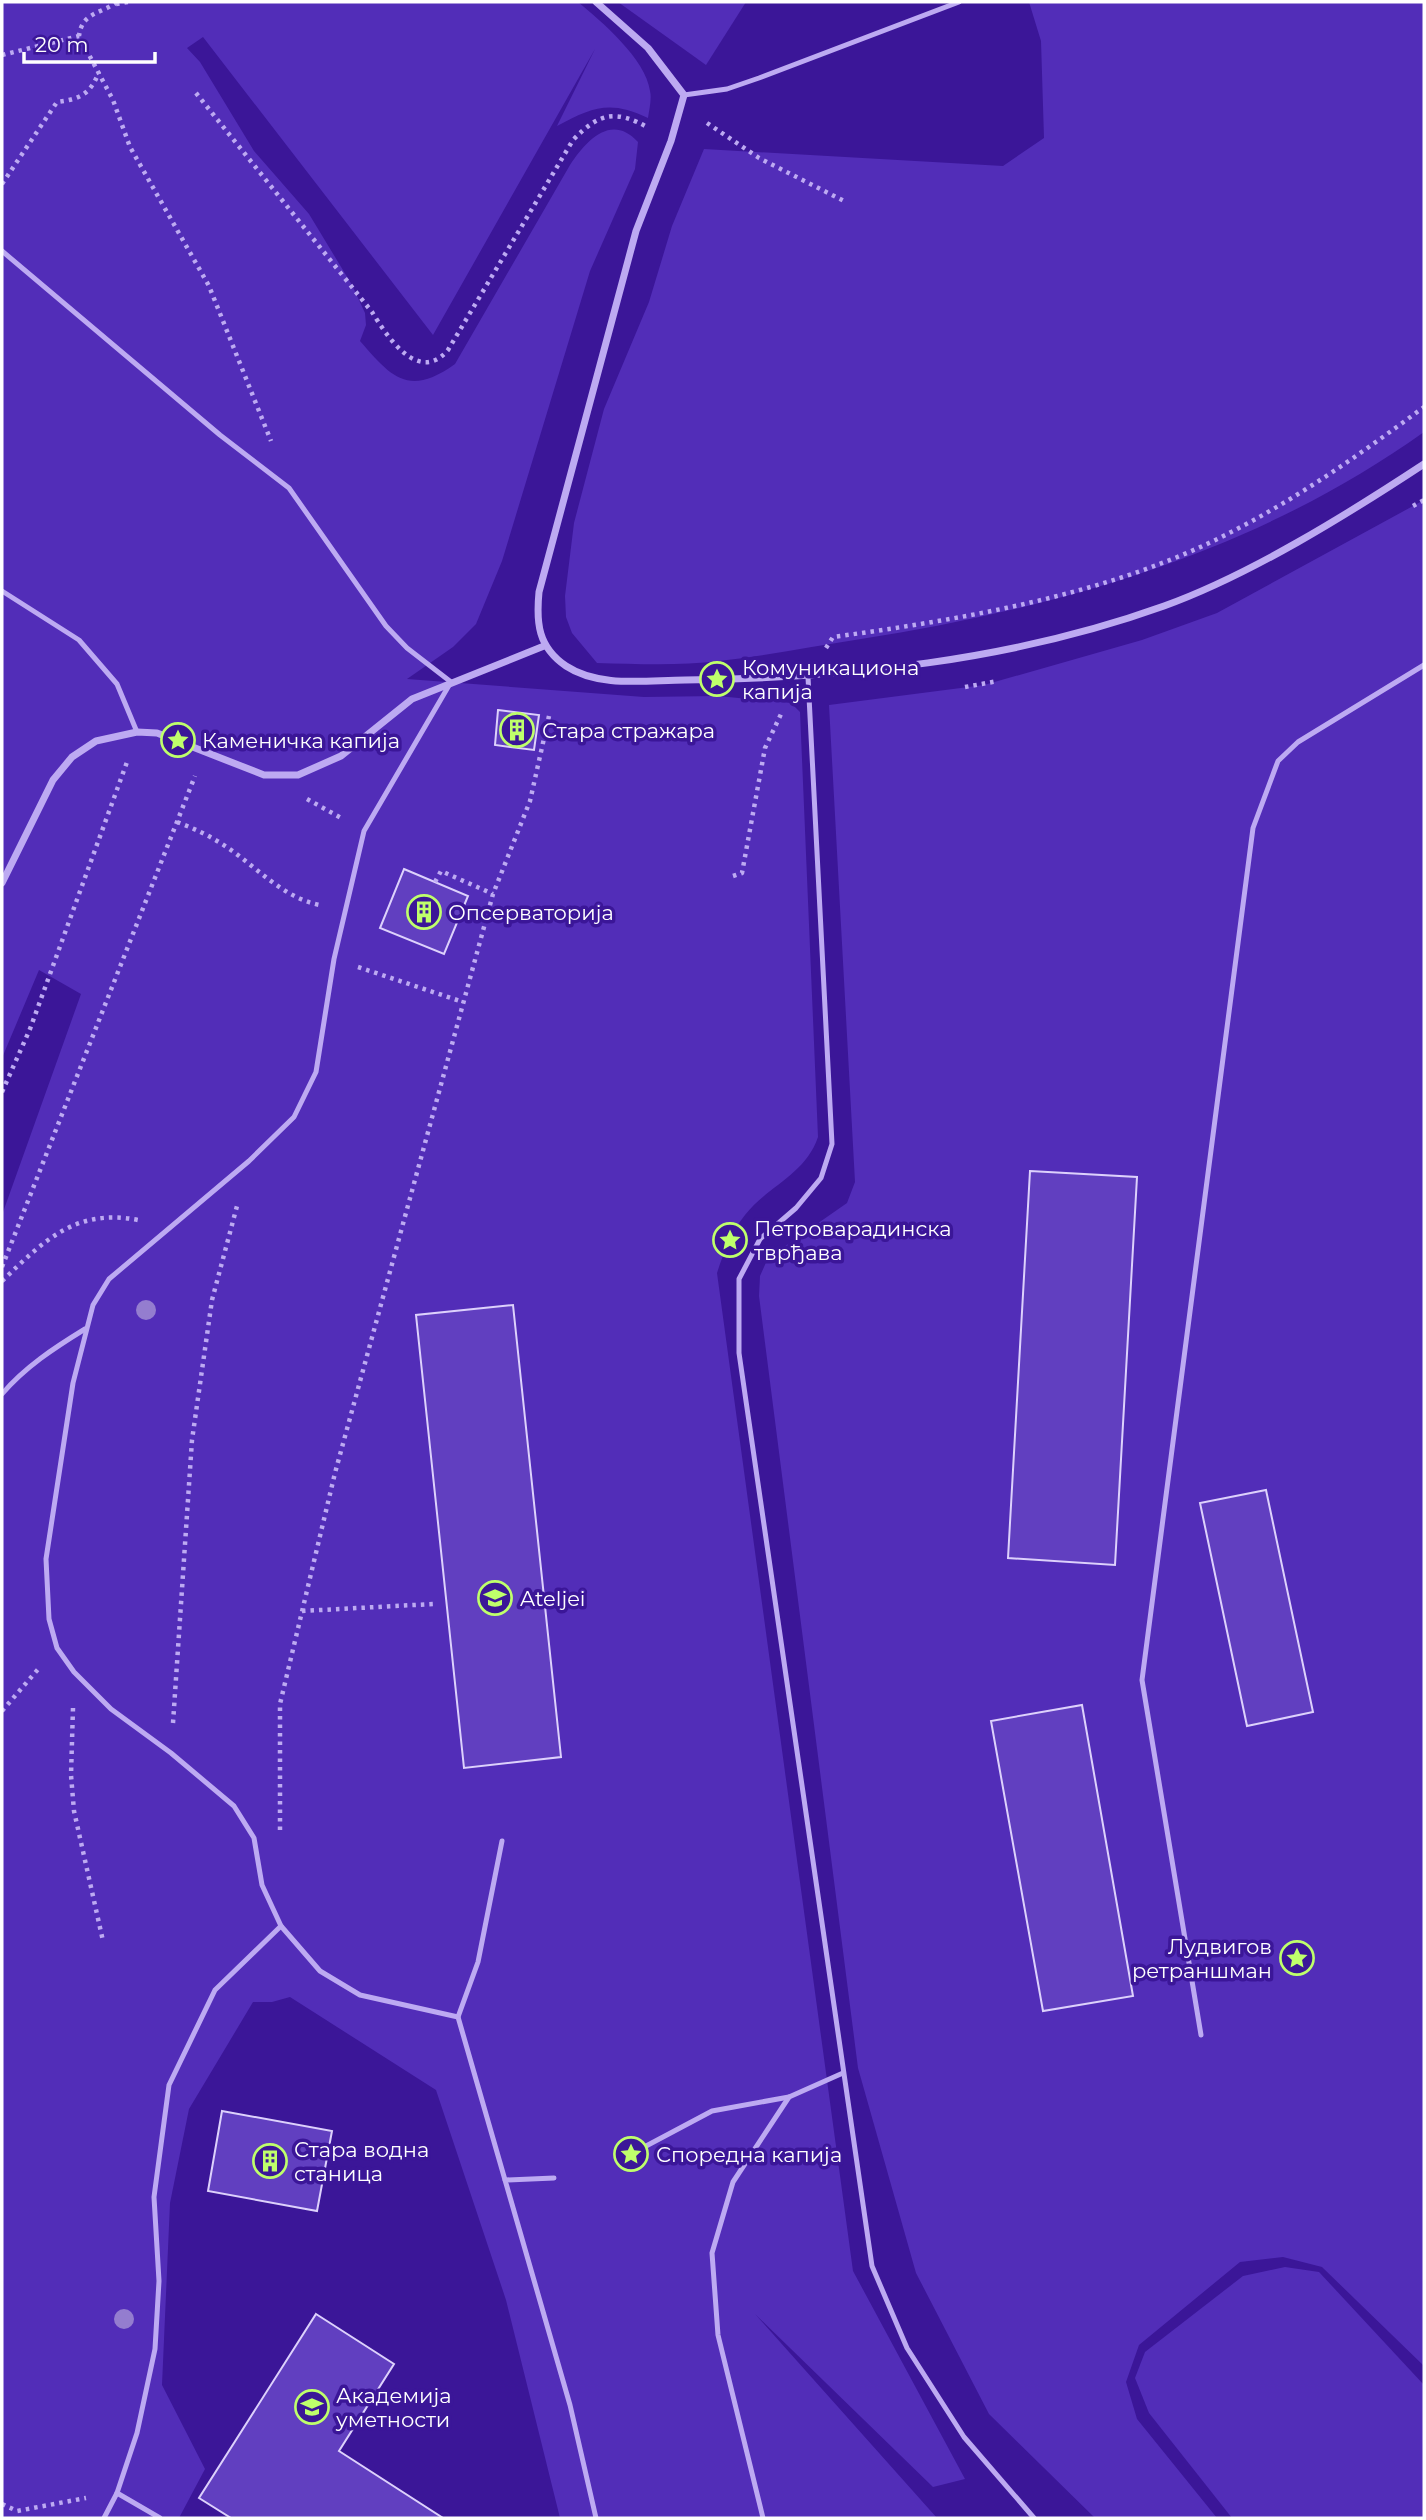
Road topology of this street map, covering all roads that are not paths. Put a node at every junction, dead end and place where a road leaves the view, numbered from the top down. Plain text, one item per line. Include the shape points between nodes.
1 (596, 2) edge
2 (959, 2) edge
3 (684, 94) junction
4 (2, 251) edge
5 (1424, 464) edge
6 (2, 591) edge
7 (544, 646) junction
8 (1424, 665) edge
9 (808, 677) junction
10 (451, 682) junction
11 (137, 732) junction
12 (2, 883) edge
13 (85, 1329) junction
14 (2, 1394) edge
15 (502, 1841) dead end
16 (281, 1926) junction
17 (458, 2017) junction
18 (1201, 2035) dead end
19 (843, 2073) junction
20 (789, 2097) junction
21 (631, 2154) dead end
22 (554, 2178) dead end
23 (505, 2180) junction
24 (117, 2493) junction
25 (104, 2518) edge
26 (160, 2518) edge
27 (596, 2518) edge
28 (762, 2518) edge
29 (1034, 2518) edge

1 - 3 street via 648,48
2 - 3 lane via 727,89
3 - 7 street via 636,232 539,592 536,621
4 - 10 lane via 289,488 386,626
5 - 9 street via 1278,552 1164,606 955,660
6 - 11 lane via 79,640 117,684
7 - 9 street via 566,667 607,681
7 - 10 street
8 - 18 lane via 1297,742 1278,761 1253,828 1142,1680
9 - 19 lane via 832,1144 821,1178 760,1240 739,1279 739,1353
10 - 11 street via 412,699 341,756 298,775 264,775 178,740
10 - 13 lane via 364,831 334,959 316,1072 294,1117 109,1279
11 - 12 street via 96,741 72,757 53,780
13 - 14 lane via 16,1377
13 - 16 lane via 46,1559 49,1619 57,1648 111,1709 234,1807 254,1838 262,1885
15 - 17 lane via 478,1962
16 - 17 lane via 320,1971 360,1995
16 - 24 lane via 215,1990 169,2085 154,2197 159,2281 155,2349 137,2434
17 - 23 lane
19 - 20 lane
19 - 29 lane via 872,2266 907,2348 964,2437
20 - 21 lane via 712,2111
20 - 28 lane via 733,2182 712,2253 718,2335
22 - 23 lane
23 - 27 lane via 570,2404
24 - 25 lane
24 - 26 lane

